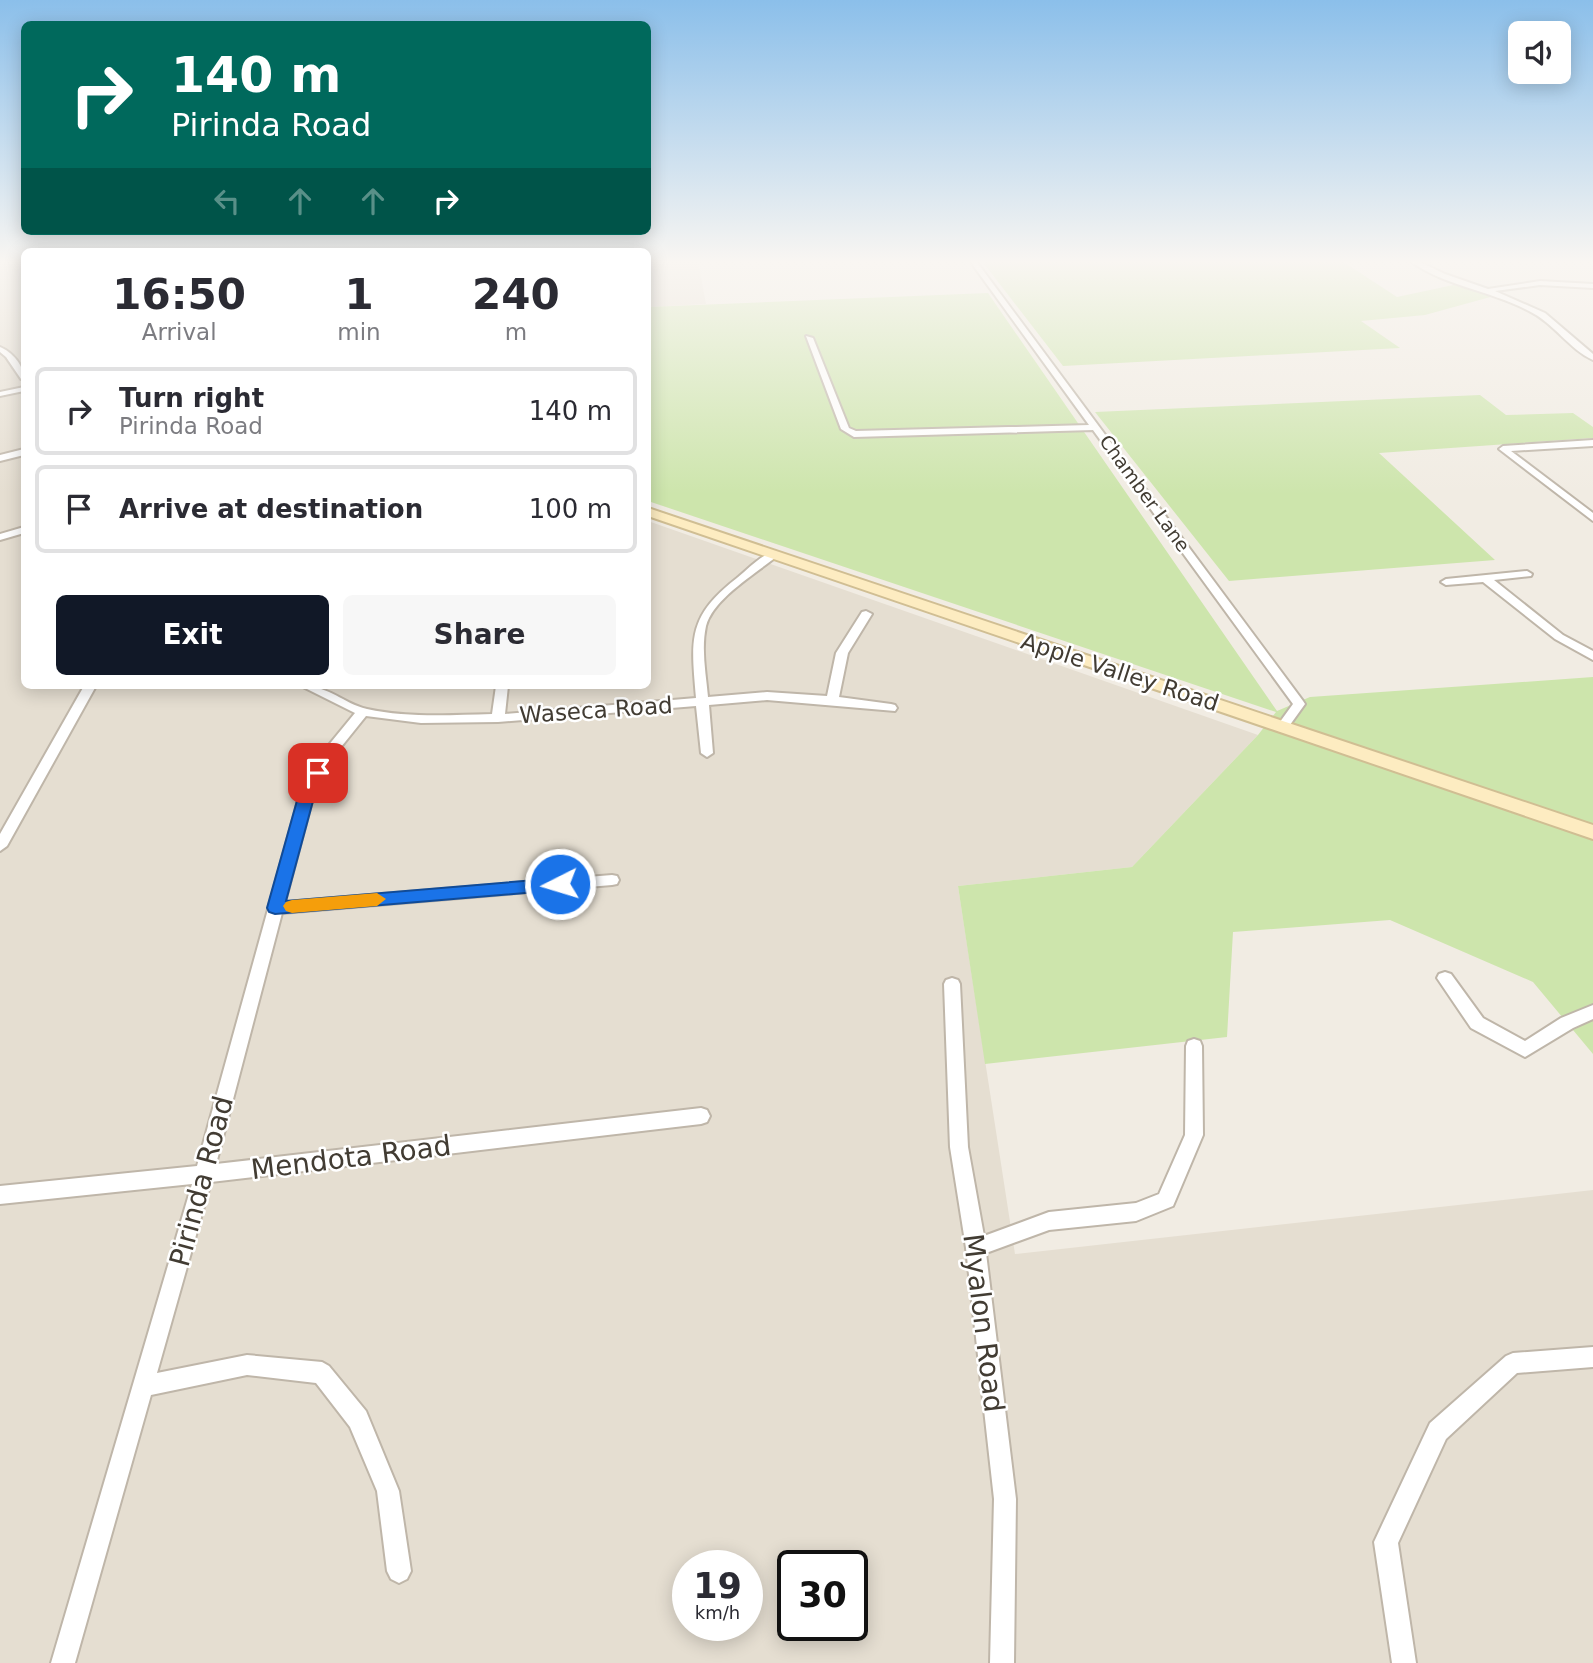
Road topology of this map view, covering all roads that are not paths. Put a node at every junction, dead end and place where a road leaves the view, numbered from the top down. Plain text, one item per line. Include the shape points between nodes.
1 (809, 338) dead end
2 (1031, 339) edge
3 (1571, 339) edge
4 (0, 349) edge
5 (1593, 358) edge
6 (21, 373) edge
7 (21, 390) edge
8 (0, 394) edge
9 (1096, 427) junction
10 (1593, 443) edge
11 (21, 453) edge
12 (0, 458) edge
13 (651, 513) edge
14 (1593, 518) edge
15 (21, 531) edge
16 (0, 537) edge
17 (772, 555) junction
18 (1527, 574) dead end
19 (1486, 579) junction
20 (1446, 582) dead end
21 (866, 614) dead end
22 (1593, 656) edge
23 (88, 689) edge
24 (313, 689) edge
25 (502, 689) edge
26 (832, 700) junction
27 (702, 702) junction
28 (891, 708) dead end
29 (363, 712) junction
30 (498, 718) junction
31 (1283, 726) junction
32 (706, 753) dead end
33 (1593, 832) edge
34 (0, 846) edge
35 (612, 880) dead end
36 (275, 908) junction
37 (1445, 978) dead end
38 (952, 984) dead end
39 (1593, 1012) edge
40 (1194, 1046) dead end
41 (701, 1116) dead end
42 (204, 1174) junction
43 (0, 1195) edge
44 (976, 1248) junction
45 (1593, 1357) edge
46 (144, 1386) junction
47 (399, 1571) dead end
48 (63, 1663) edge
49 (1002, 1663) edge
50 (1404, 1663) edge

1 - 9 street via 845,429 853,434
2 - 9 street, Chamber Lane
3 - 5 street
4 - 6 street
7 - 8 street
9 - 31 street, Chamber Lane via 1299,704
10 - 14 street via 1503,449
11 - 12 street
13 - 17 main road, Apple Valley Road
15 - 16 street
17 - 27 street via 720,596 701,624
17 - 31 main road, Apple Valley Road
18 - 19 street
19 - 20 street
19 - 22 street via 1559,638
21 - 26 street via 842,653
23 - 34 street
24 - 29 street, Waseca Road
25 - 30 street
26 - 27 street, Waseca Road via 767,696
26 - 28 street, Waseca Road
27 - 30 street, Waseca Road
27 - 32 street
29 - 30 street, Waseca Road via 421,719
29 - 36 street, Pirinda Road via 328,755 308,790
31 - 33 main road, Apple Valley Road
35 - 36 street
36 - 42 street, Pirinda Road
37 - 39 street via 1477,1023 1525,1050
38 - 44 street, Myalon Road via 959,1147
40 - 44 street via 1194,1135 1166,1200 1136,1212 1049,1221
41 - 42 street, Mendota Road
42 - 43 street, Mendota Road
42 - 46 street, Pirinda Road
44 - 49 street, Myalon Road via 1006,1499
45 - 50 street via 1513,1363 1438,1431 1386,1542
46 - 47 street via 247,1365 322,1373 358,1419 388,1491
46 - 48 street, Pirinda Road

